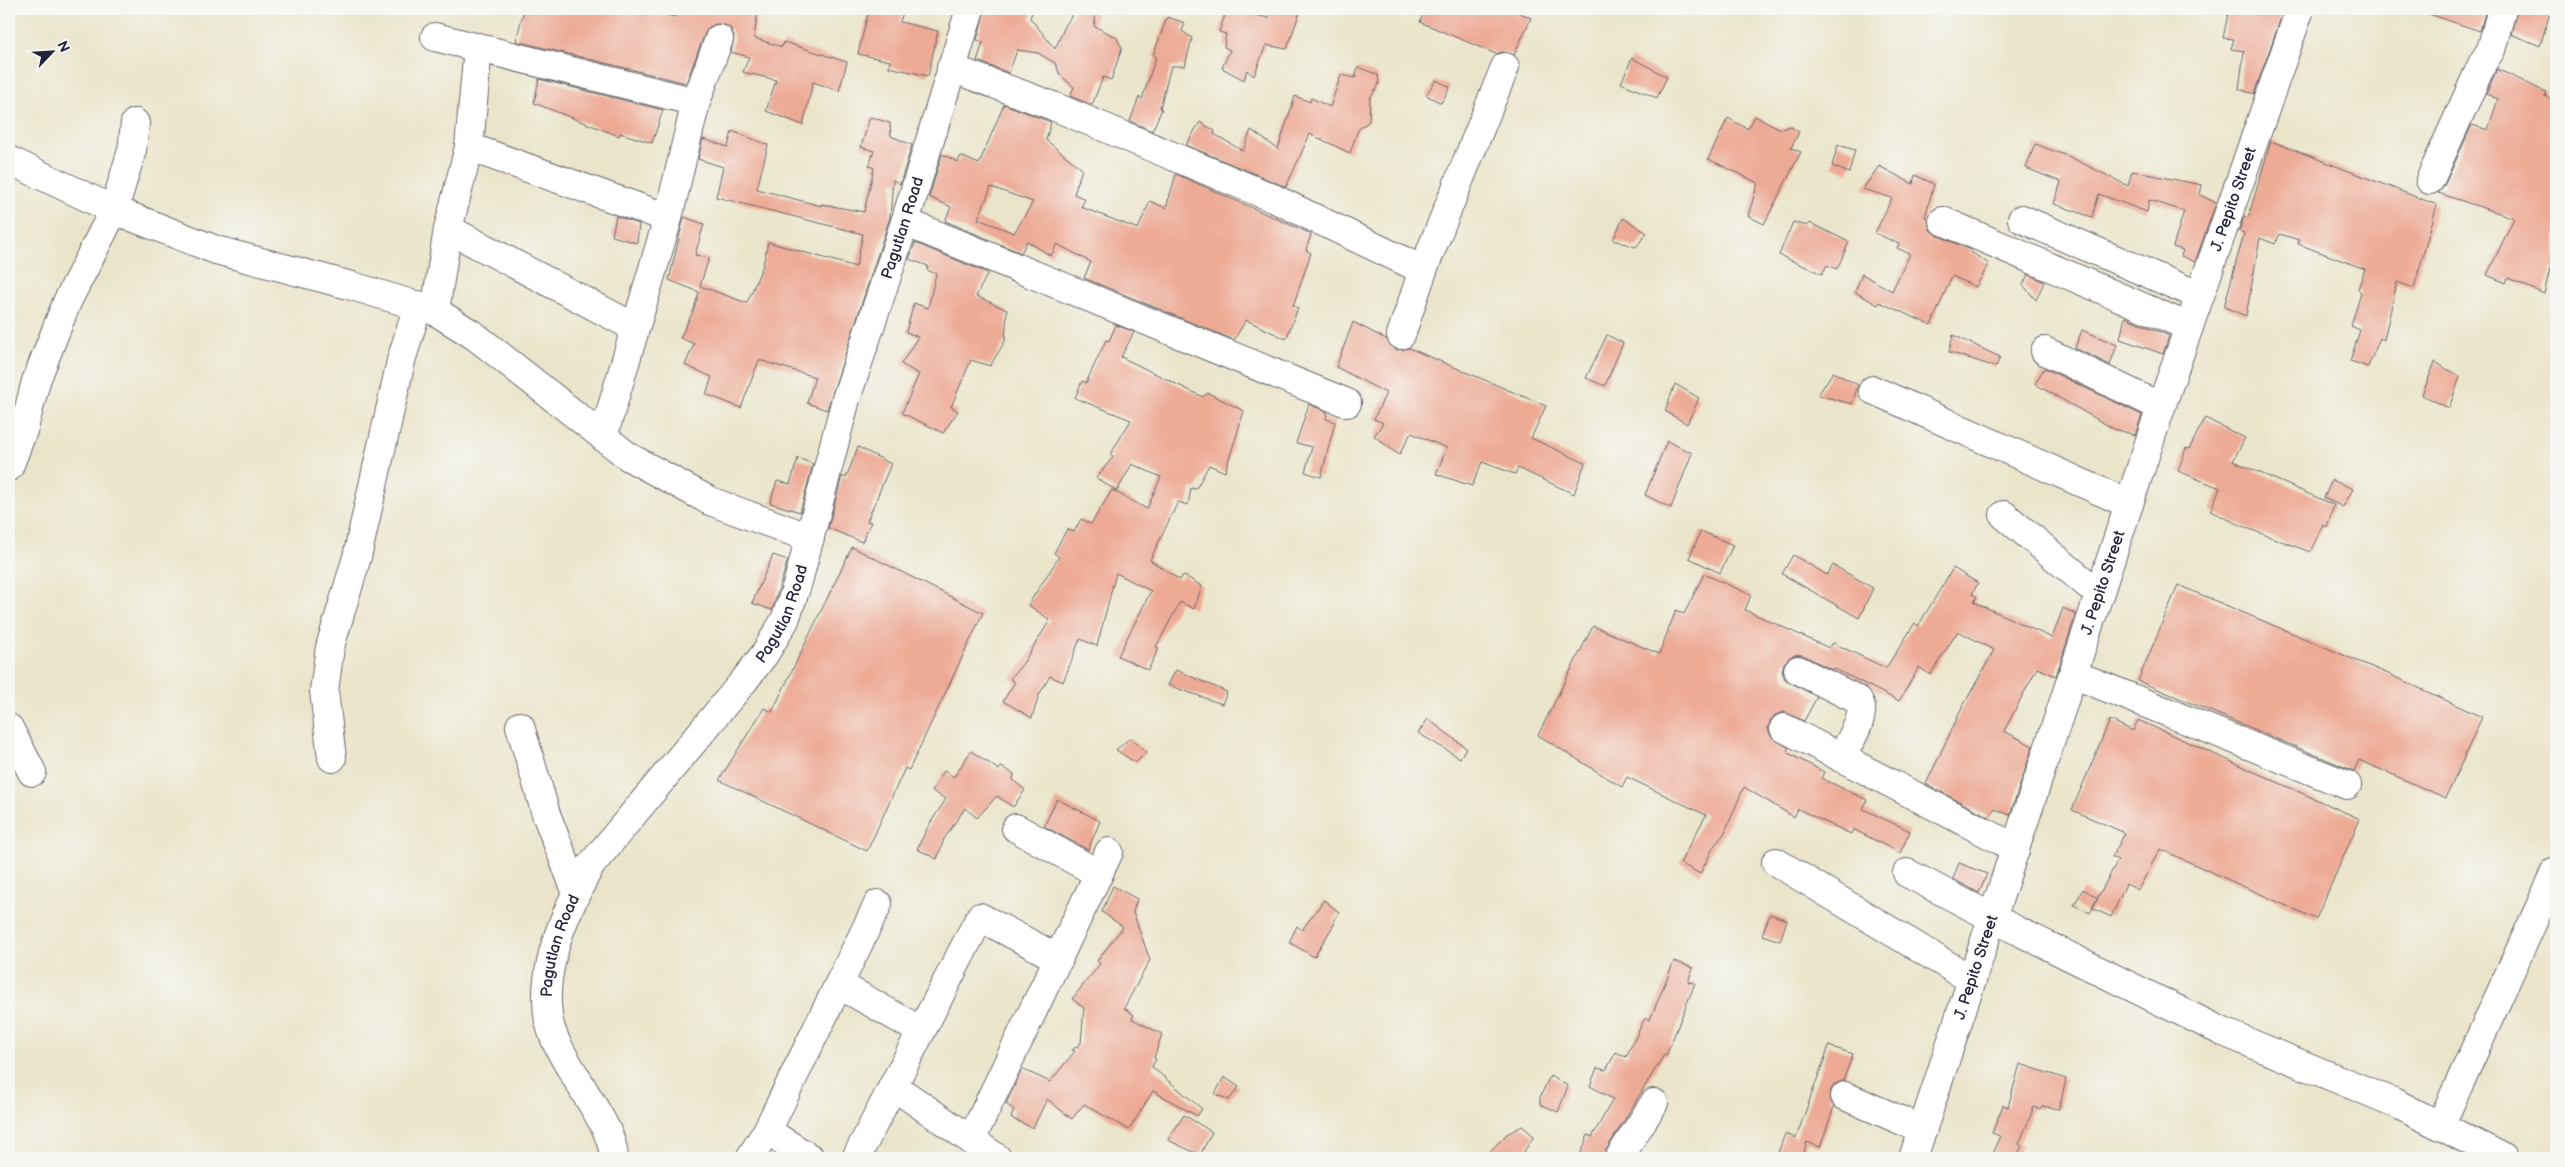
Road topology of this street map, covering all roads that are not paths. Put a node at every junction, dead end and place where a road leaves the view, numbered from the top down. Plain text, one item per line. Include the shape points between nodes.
1 (970, 9) edge
2 (2300, 9) edge
3 (2502, 9) edge
4 (435, 37) dead end
5 (719, 39) dead end
6 (478, 46) junction
7 (1504, 67) dead end
8 (951, 68) junction
9 (696, 102) junction
10 (135, 123) dead end
11 (469, 147) junction
12 (9, 160) edge
13 (2430, 180) dead end
14 (114, 210) junction
15 (668, 218) junction
16 (2022, 219) dead end
17 (1943, 221) dead end
18 (905, 222) junction
19 (448, 229) junction
20 (1424, 270) junction
21 (2200, 296) junction
22 (427, 308) junction
23 (634, 327) junction
24 (2189, 327) junction
25 (1402, 336) dead end
26 (2045, 352) dead end
27 (1872, 390) dead end
28 (1346, 403) dead end
29 (2161, 407) junction
30 (602, 437) junction
31 (9, 467) edge
32 (2129, 504) junction
33 (2004, 514) dead end
34 (810, 538) junction
35 (2100, 594) junction
36 (1798, 670) dead end
37 (2073, 674) junction
38 (520, 726) dead end
39 (9, 728) edge
40 (1784, 728) dead end
41 (332, 758) dead end
42 (1841, 758) junction
43 (32, 772) dead end
44 (2347, 785) dead end
45 (1016, 828) dead end
46 (2015, 851) junction
47 (1776, 862) dead end
48 (2556, 871) edge
49 (1907, 873) dead end
50 (576, 891) junction
51 (878, 904) dead end
52 (1993, 918) junction
53 (1058, 959) junction
54 (1972, 980) junction
55 (840, 985) junction
56 (922, 1031) junction
57 (894, 1086) junction
58 (1845, 1096) dead end
59 (1654, 1103) dead end
60 (2440, 1126) junction
61 (1922, 1130) junction
62 (607, 1131) junction
63 (767, 1131) junction
64 (971, 1140) junction
65 (614, 1158) edge
66 (634, 1158) edge
67 (750, 1158) edge
68 (810, 1158) edge
69 (856, 1158) edge
70 (997, 1158) edge
71 (1620, 1158) edge
72 (1913, 1158) edge
73 (2504, 1158) edge

1 - 8 street, Pagutlan Road
2 - 21 street, J. Pepito Street
3 - 13 street via 2492,50 2483,62
4 - 6 street
5 - 9 street
6 - 9 street
6 - 11 street
7 - 20 street
8 - 18 street, Pagutlan Road
8 - 20 street via 1053,106 1275,199
9 - 15 street
10 - 14 street via 132,150
11 - 15 street
11 - 19 street
12 - 14 street
14 - 22 street via 216,250
14 - 31 street via 67,302 36,381 24,428
15 - 23 street
16 - 21 street
17 - 24 street
18 - 28 street
18 - 34 street, Pagutlan Road via 846,399
19 - 22 street
19 - 23 street
20 - 25 street
21 - 24 street, J. Pepito Street
22 - 30 street via 476,336
22 - 41 street via 401,361 357,557 330,646 324,690
23 - 30 street
24 - 29 street, J. Pepito Street
26 - 29 street
27 - 32 street
29 - 32 street, J. Pepito Street
30 - 34 street via 629,457 710,501
32 - 35 street, J. Pepito Street
33 - 35 street
34 - 50 street, Pagutlan Road via 785,620 764,655 591,865
35 - 37 street, J. Pepito Street
36 - 42 street via 1861,704 1861,715
37 - 44 street
37 - 46 street, J. Pepito Street
38 - 50 street via 546,814
39 - 43 street
40 - 42 street
42 - 46 street via 2002,841
45 - 53 street via 1104,863
46 - 52 street, J. Pepito Street
47 - 54 street
48 - 60 street
49 - 52 street
50 - 62 street, Pagutlan Road via 552,958 548,988 550,1021 560,1049
51 - 55 street
52 - 54 street, J. Pepito Street
52 - 60 street via 2221,1031 2393,1102
53 - 56 street via 980,917
53 - 64 street
54 - 61 street, J. Pepito Street
55 - 56 street
55 - 63 street
56 - 57 street
57 - 64 street
57 - 69 street
58 - 61 street
59 - 71 street
60 - 73 street
61 - 72 street, J. Pepito Street
62 - 65 street, Pagutlan Road
62 - 66 street
63 - 67 street
63 - 68 street
64 - 70 street

